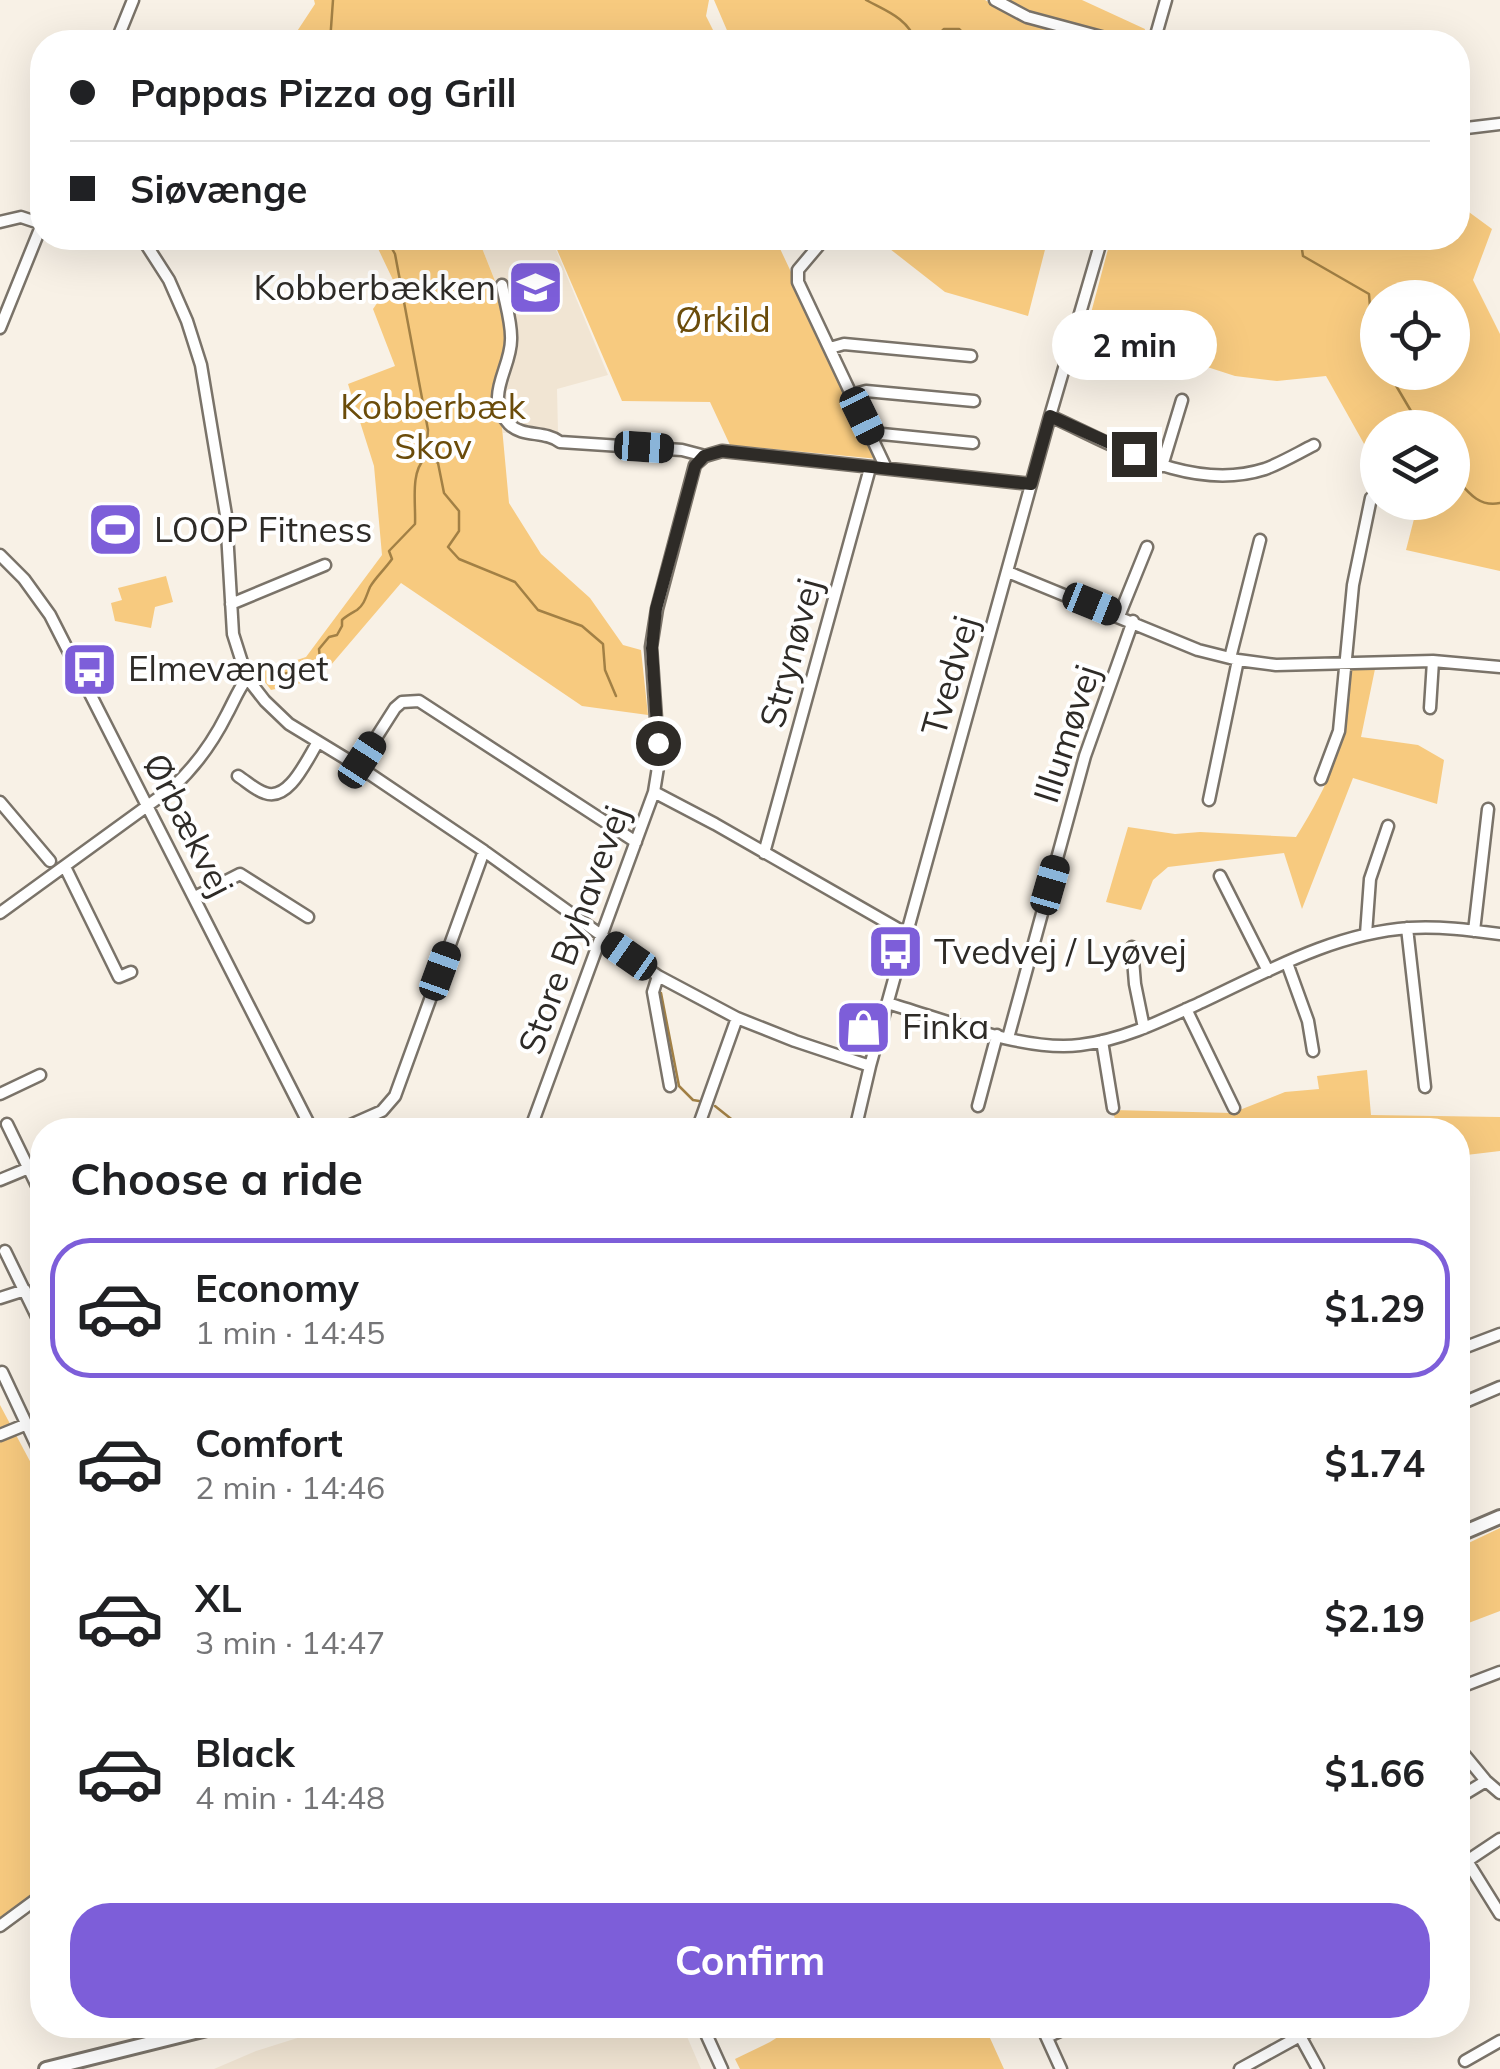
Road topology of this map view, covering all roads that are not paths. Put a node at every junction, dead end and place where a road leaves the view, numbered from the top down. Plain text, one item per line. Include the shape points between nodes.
1 (133, 0) edge
2 (995, 0) edge
3 (1166, 0) edge
4 (121, 30) edge
5 (1077, 30) edge
6 (1157, 30) edge
7 (1500, 124) edge
8 (1470, 128) edge
9 (30, 220) edge
10 (0, 222) edge
11 (32, 250) edge
12 (150, 250) edge
13 (815, 250) edge
14 (1098, 250) edge
15 (502, 285) dead end
16 (0, 328) edge
17 (830, 348) junction
18 (971, 356) dead end
19 (851, 395) junction
20 (974, 400) dead end
21 (1182, 400) dead end
22 (1050, 416) junction
23 (872, 436) junction
24 (973, 443) dead end
25 (1314, 445) dead end
26 (704, 456) junction
27 (1162, 466) junction
28 (870, 468) junction
29 (886, 468) junction
30 (1031, 484) junction
31 (1366, 520) edge
32 (1260, 540) dead end
33 (1147, 547) dead end
34 (0, 555) edge
35 (325, 566) dead end
36 (1008, 572) junction
37 (231, 604) junction
38 (1119, 616) junction
39 (1132, 621) junction
40 (1234, 659) junction
41 (1433, 661) junction
42 (1346, 664) junction
43 (1500, 666) edge
44 (248, 678) junction
45 (1430, 708) dead end
46 (318, 742) junction
47 (358, 766) junction
48 (238, 776) dead end
49 (1322, 779) dead end
50 (654, 792) junction
51 (1209, 800) dead end
52 (0, 802) edge
53 (148, 805) junction
54 (1488, 810) dead end
55 (1388, 826) dead end
56 (636, 842) junction
57 (484, 851) junction
58 (764, 852) junction
59 (50, 861) dead end
60 (64, 867) junction
61 (1220, 876) dead end
62 (195, 897) junction
63 (0, 913) edge
64 (308, 917) dead end
65 (1408, 928) junction
66 (1474, 931) junction
67 (907, 934) junction
68 (1366, 934) junction
69 (1500, 934) edge
70 (601, 936) junction
71 (1132, 947) dead end
72 (1286, 963) junction
73 (130, 972) dead end
74 (1268, 972) junction
75 (658, 976) junction
76 (887, 1003) junction
77 (1186, 1009) junction
78 (737, 1018) junction
79 (1144, 1028) junction
80 (1002, 1036) junction
81 (1102, 1041) junction
82 (1314, 1050) dead end
83 (870, 1066) junction
84 (40, 1075) dead end
85 (670, 1086) dead end
86 (1425, 1087) dead end
87 (0, 1094) edge
88 (978, 1106) dead end
89 (1113, 1108) dead end
90 (1234, 1108) dead end
91 (306, 1118) edge
92 (365, 1118) edge
93 (534, 1118) edge
94 (702, 1118) edge
95 (857, 1118) edge
96 (7, 1124) dead end
97 (29, 1168) joint
98 (0, 1180) edge
99 (6, 1251) dead end
100 (25, 1290) junction
101 (0, 1298) edge
102 (30, 1301) edge
103 (1500, 1334) edge
104 (1470, 1345) edge
105 (2, 1372) edge
106 (1500, 1387) edge
107 (1470, 1399) edge
108 (27, 1424) junction
109 (30, 1430) edge
110 (0, 1435) edge
111 (1500, 1517) edge
112 (1470, 1530) edge
113 (1500, 1672) edge
114 (1470, 1683) edge
115 (1470, 1762) edge
116 (1486, 1781) junction
117 (1470, 1791) edge
118 (1500, 1792) edge
119 (1500, 1840) edge
120 (1470, 1859) edge
121 (1470, 1875) edge
122 (30, 1903) edge
123 (1500, 1914) edge
124 (0, 1926) edge
125 (171, 2038) edge
126 (709, 2038) edge
127 (1047, 2038) edge
128 (1285, 2038) edge
129 (1301, 2038) edge
130 (1500, 2041) edge
131 (1465, 2061) dead end
132 (46, 2069) edge
133 (722, 2069) edge
134 (1062, 2069) edge
135 (1240, 2069) edge
136 (1318, 2069) edge

1 - 4 street
2 - 5 street
3 - 6 street
7 - 8 street
9 - 10 street
11 - 16 street
12 - 37 street via 169,280 201,366 226,516
13 - 17 street via 798,270 798,282
14 - 22 street, Tvedvej
15 - 26 street via 512,342 497,390 507,422 560,442
17 - 18 street
17 - 19 street
19 - 20 street via 866,390
19 - 23 street
21 - 27 street
22 - 27 street
22 - 30 street, Tvedvej
23 - 24 street
23 - 29 street
25 - 27 street via 1265,469 1233,475
26 - 28 street via 722,451
26 - 50 street, Store Byhavevej via 695,466 656,609
28 - 29 street
28 - 58 street, Strynøvej
29 - 30 street
30 - 36 street, Tvedvej
31 - 42 street
32 - 40 street
33 - 38 street
34 - 53 street, Ørbækvej via 50,615
35 - 37 street
36 - 38 street
36 - 67 street, Tvedvej
37 - 44 street
38 - 39 street
39 - 40 street
39 - 80 street, Illumøvej
40 - 42 street
40 - 51 street
41 - 42 street
41 - 43 street
41 - 45 street
42 - 49 street via 1339,732
44 - 46 street via 288,724
44 - 53 street via 196,764
46 - 47 street
46 - 48 street via 278,794
47 - 56 street via 395,708 419,702
47 - 57 street
50 - 56 street, Store Byhavevej
50 - 58 street
52 - 59 street
53 - 60 street
53 - 62 street, Ørbækvej
54 - 66 street
55 - 68 street via 1370,878
56 - 70 street, Store Byhavevej
57 - 70 street
57 - 92 street via 396,1096
58 - 67 street
60 - 63 street
60 - 73 street via 119,977
61 - 74 street
62 - 64 street via 240,874
62 - 91 street, Ørbækvej
65 - 66 street
65 - 68 street
65 - 86 street
66 - 69 street
67 - 76 street, Tvedvej
68 - 72 street
70 - 75 street
70 - 93 street, Store Byhavevej
71 - 79 street
72 - 74 street
72 - 82 street
74 - 77 street
75 - 78 street
75 - 85 street via 654,992
76 - 80 street
76 - 83 street, Tvedvej
77 - 79 street
77 - 90 street
78 - 83 street
78 - 94 street
79 - 81 street
80 - 81 street via 1049,1045
80 - 88 street, Illumøvej
81 - 89 street
83 - 95 street, Tvedvej
84 - 87 street
96 - 97 street
97 - 98 street
99 - 100 street
100 - 101 street
100 - 102 street
103 - 104 street
105 - 108 street
106 - 107 street
108 - 109 street
108 - 110 street
111 - 112 main road
113 - 114 street
115 - 116 street
116 - 117 street
116 - 118 street
119 - 120 street
121 - 123 street
122 - 124 street
125 - 132 main road
126 - 133 street
127 - 134 street
128 - 135 street
129 - 136 street
130 - 131 street

